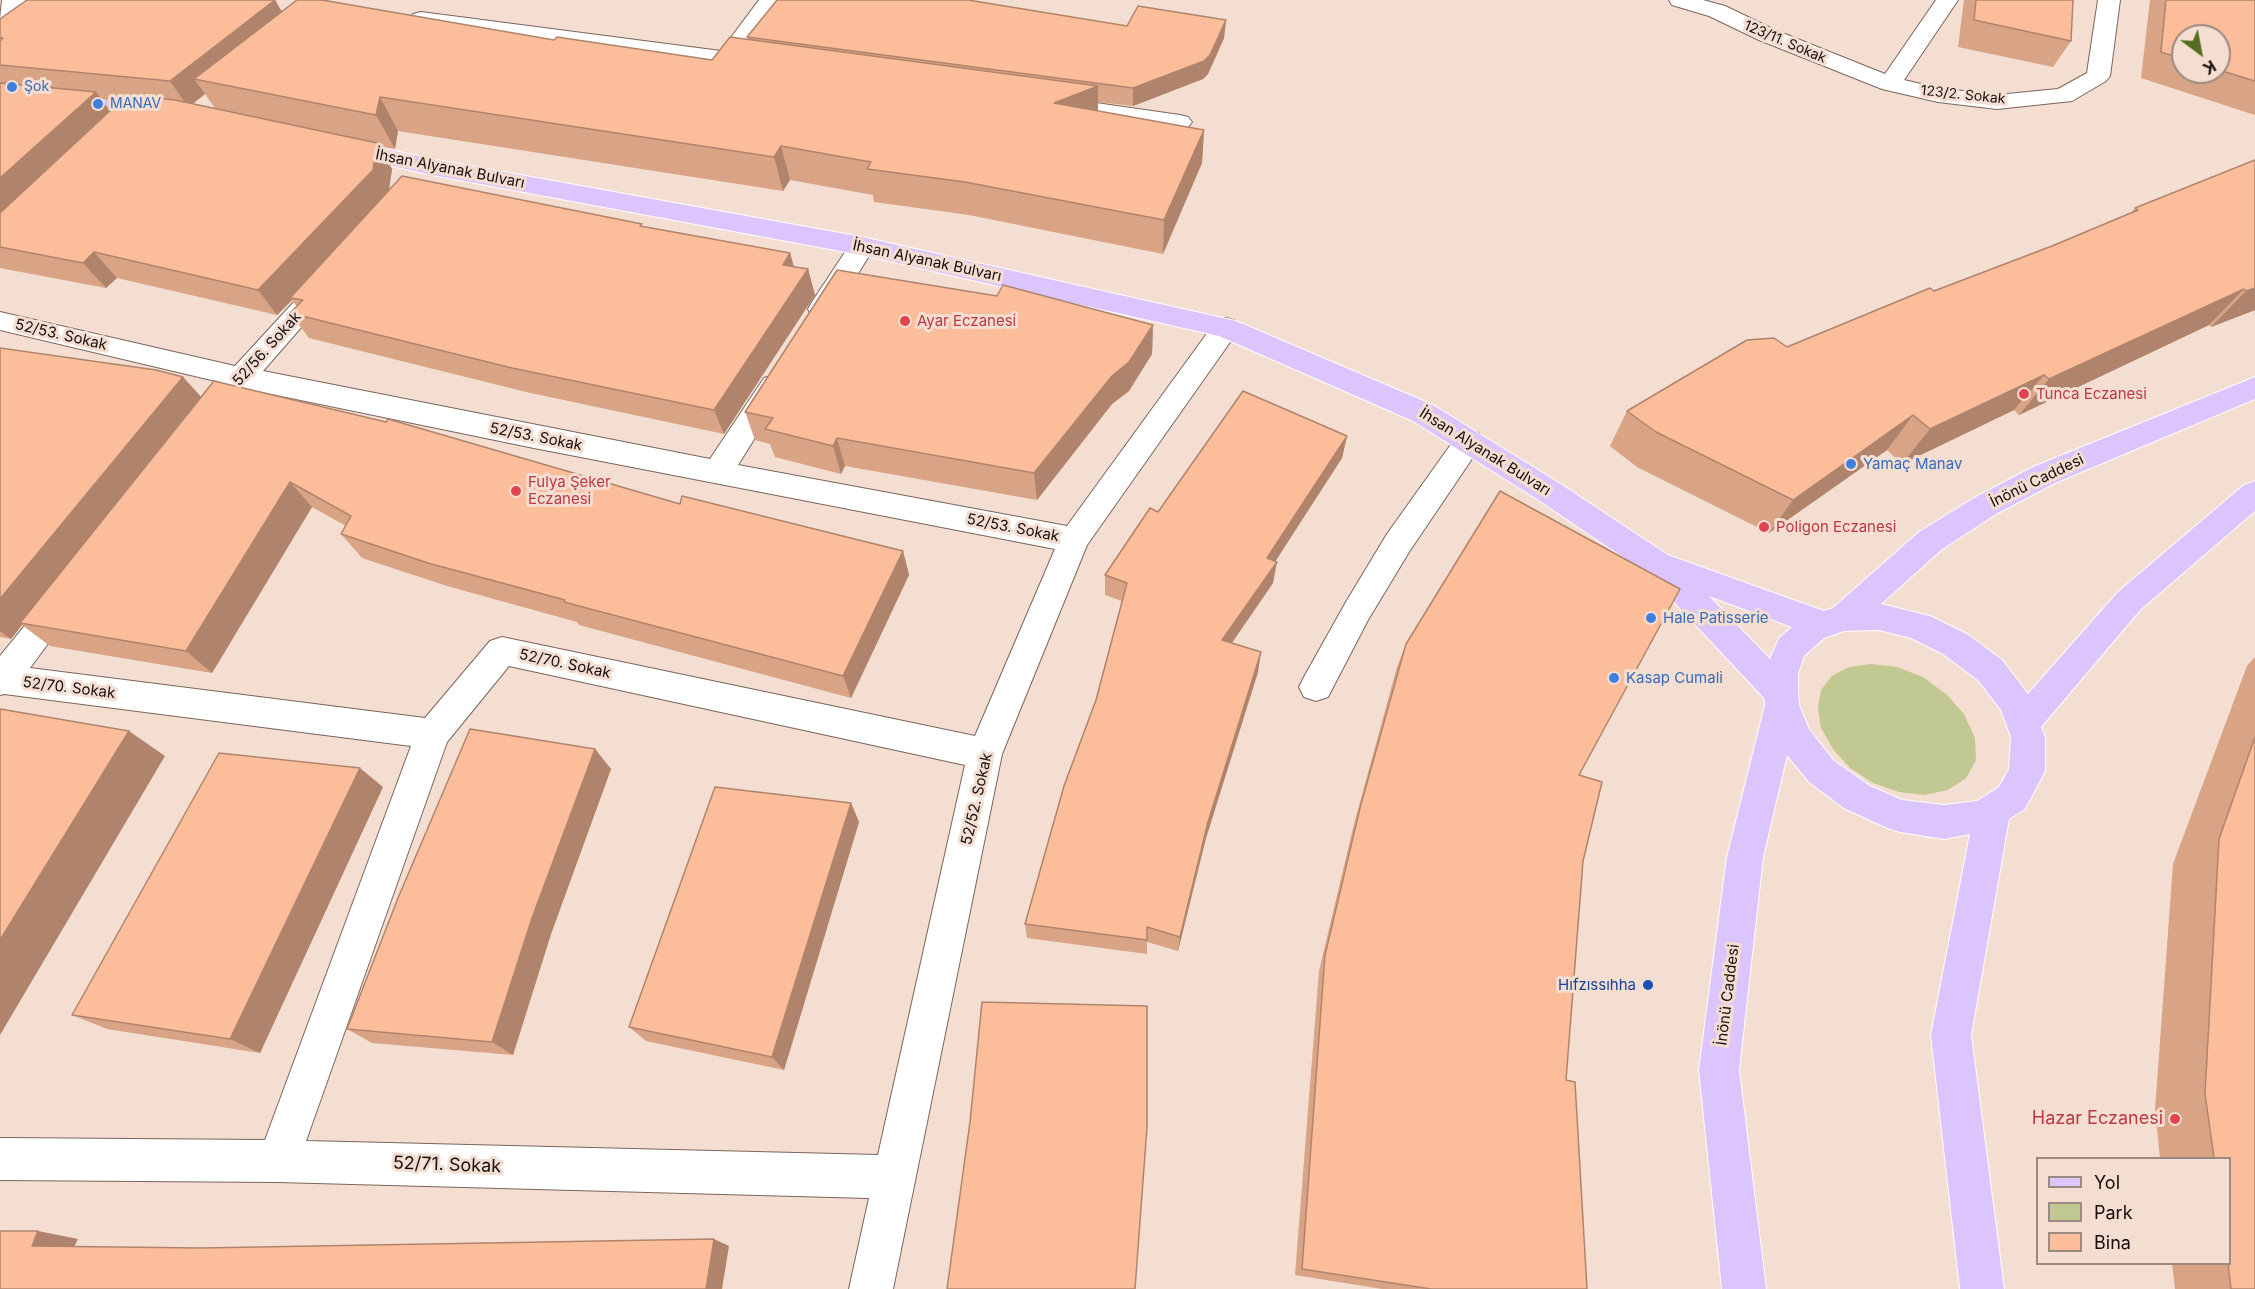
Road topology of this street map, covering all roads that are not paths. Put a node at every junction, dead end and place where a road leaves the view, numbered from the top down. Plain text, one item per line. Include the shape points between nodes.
1 (15, 0) edge
2 (770, 0) edge
3 (1680, 0) edge
4 (1947, 0) edge
5 (2109, 0) edge
6 (1717, 6) edge
7 (0, 12) edge
8 (403, 16) edge
9 (727, 59) junction
10 (774, 66) edge
11 (0, 84) edge
12 (1890, 84) junction
13 (0, 98) edge
14 (1029, 101) edge
15 (1180, 122) dead end
16 (318, 143) edge
17 (432, 167) junction
18 (408, 193) edge
19 (862, 246) junction
20 (344, 263) edge
21 (0, 321) edge
22 (1226, 328) junction
23 (806, 335) edge
24 (787, 364) edge
25 (240, 377) junction
26 (2255, 387) edge
27 (211, 414) edge
28 (1469, 441) junction
29 (718, 472) junction
30 (2255, 494) edge
31 (1074, 540) junction
32 (1659, 565) junction
33 (81, 579) edge
34 (1834, 621) junction
35 (0, 680) edge
36 (1316, 687) dead end
37 (1781, 699) junction
38 (2023, 724) junction
39 (433, 734) junction
40 (985, 754) junction
41 (1993, 810) junction
42 (0, 1159) edge
43 (278, 1161) junction
44 (894, 1177) junction
45 (871, 1289) edge
46 (1744, 1289) edge
47 (1982, 1289) edge

1 - 7 street
2 - 9 street
3 - 6 street, 123/11. Sokak
4 - 12 street
5 - 12 street, 123/2. Sokak via 2098,76 2064,96 1997,102
6 - 12 street, 123/11. Sokak via 1795,47
8 - 9 street
9 - 10 street
11 - 13 main road via 142,118
14 - 15 street
16 - 17 main road, İhsan Alyanak Bulvarı
17 - 18 street
17 - 19 main road, İhsan Alyanak Bulvarı
19 - 22 main road, İhsan Alyanak Bulvarı
19 - 23 street
20 - 25 street, 52/56. Sokak
21 - 25 street, 52/53. Sokak
22 - 28 main road, İhsan Alyanak Bulvarı via 1423,413
22 - 31 street, 52/52. Sokak
24 - 29 street
25 - 27 street, 52/56. Sokak
25 - 29 street, 52/53. Sokak
26 - 34 main road, İnönü Caddesi via 2043,475 1985,506 1930,541
28 - 32 main road, İhsan Alyanak Bulvarı
28 - 36 street via 1398,543
29 - 31 street, 52/53. Sokak
30 - 38 main road via 2129,601
31 - 40 street, 52/52. Sokak
32 - 34 main road
32 - 37 main road
33 - 35 street
34 - 37 main road, İnönü Caddesi via 1813,628 1791,648 1780,674
34 - 38 main road via 1879,617 1918,626 1955,644 1990,670 2015,703
35 - 39 street, 52/70. Sokak
37 - 41 main road via 1795,738 1821,771 1857,797 1900,816 1944,822 1983,816
37 - 46 main road, İnönü Caddesi via 1745,857 1719,1070
38 - 41 main road via 2028,737 2027,771 2012,798
39 - 40 street, 52/70. Sokak via 502,651
39 - 43 street
40 - 44 street, 52/52. Sokak
41 - 47 main road via 1951,1035
42 - 43 street, 52/71. Sokak
43 - 44 street, 52/71. Sokak
44 - 45 street, 52/52. Sokak

